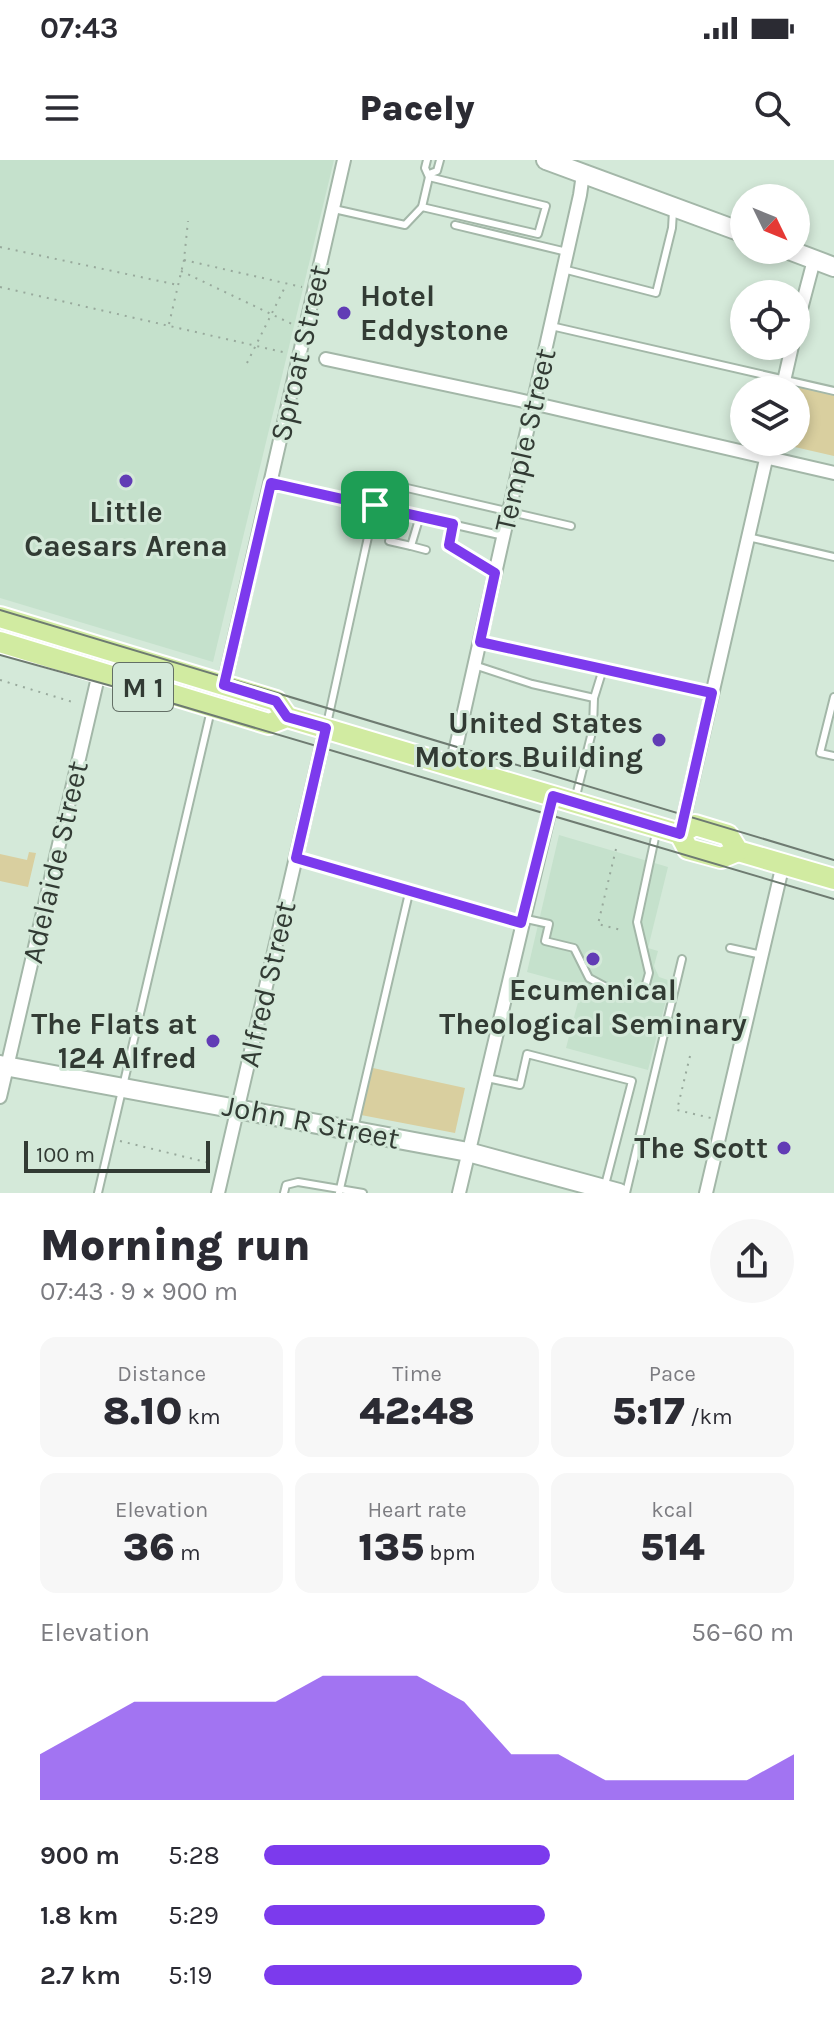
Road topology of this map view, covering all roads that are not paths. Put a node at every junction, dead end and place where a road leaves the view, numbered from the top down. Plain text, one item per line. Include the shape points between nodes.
1 (344, 160) edge
2 (427, 160) edge
3 (440, 160) edge
4 (546, 160) edge
5 (584, 167) edge
6 (429, 176) junction
7 (422, 207) junction
8 (673, 207) junction
9 (333, 209) junction
10 (455, 225) dead end
11 (730, 228) edge
12 (567, 252) junction
13 (810, 258) edge
14 (814, 260) junction
15 (834, 267) edge
16 (563, 269) junction
17 (809, 280) edge
18 (551, 326) junction
19 (326, 359) dead end
20 (748, 376) edge
21 (810, 388) edge
22 (834, 391) edge
23 (534, 403) junction
24 (766, 458) junction
25 (834, 473) edge
26 (271, 483) junction
27 (407, 488) dead end
28 (375, 505) junction
29 (509, 511) junction
30 (420, 516) junction
31 (453, 524) junction
32 (571, 526) dead end
33 (504, 536) junction
34 (748, 537) junction
35 (389, 541) dead end
36 (411, 546) junction
37 (426, 550) dead end
38 (834, 557) edge
39 (495, 573) junction
40 (0, 617) edge
41 (0, 642) edge
42 (480, 642) junction
43 (474, 665) junction
44 (603, 669) junction
45 (99, 673) junction
46 (224, 685) junction
47 (712, 693) junction
48 (834, 697) edge
49 (594, 698) junction
50 (212, 707) junction
51 (287, 717) junction
52 (326, 728) junction
53 (834, 756) edge
54 (452, 765) junction
55 (553, 796) junction
56 (574, 802) junction
57 (658, 827) junction
58 (680, 834) junction
59 (296, 858) junction
60 (783, 864) junction
61 (834, 879) edge
62 (409, 893) junction
63 (522, 920) junction
64 (730, 948) dead end
65 (762, 955) junction
66 (682, 959) dead end
67 (4, 1065) edge
68 (485, 1078) junction
69 (123, 1088) junction
70 (0, 1097) edge
71 (238, 1109) junction
72 (353, 1130) junction
73 (468, 1152) junction
74 (570, 1186) edge
75 (340, 1190) edge
76 (612, 1191) edge
77 (98, 1193) edge
78 (218, 1193) edge
79 (284, 1193) edge
80 (363, 1193) edge
81 (459, 1193) edge
82 (626, 1193) edge
83 (706, 1193) edge

1 - 9 street, Sproat Street
2 - 6 lane
3 - 6 lane
4 - 5 street
5 - 8 street
5 - 12 street, Temple Street
6 - 7 lane
6 - 7 lane via 546,206 538,234
7 - 9 lane via 405,225
8 - 11 street
8 - 16 lane via 656,293
9 - 26 street, Sproat Street
10 - 12 lane
12 - 16 street, Temple Street
13 - 14 street
14 - 15 street
14 - 17 street
16 - 18 street, Temple Street
18 - 20 lane
18 - 23 street, Temple Street
19 - 23 street
21 - 22 lane
23 - 24 street
23 - 29 street, Temple Street
24 - 25 street
24 - 34 street
26 - 28 lane
26 - 46 street, Sproat Street
27 - 29 lane
28 - 30 lane
28 - 52 lane
29 - 32 lane
29 - 33 street, Temple Street
30 - 31 lane
30 - 36 lane
31 - 33 lane
31 - 39 lane via 449,545
33 - 39 street, Temple Street
34 - 38 lane
34 - 47 street
35 - 36 lane
36 - 37 lane
39 - 42 street, Temple Street
40 - 46 main road, M 1
41 - 45 main road, M 1
42 - 43 street, Temple Street
42 - 44 lane
43 - 49 lane
43 - 54 street, Temple Street
44 - 47 lane
44 - 49 lane
45 - 50 main road, M 1
45 - 67 street, Adelaide Street
46 - 51 main road, M 1 via 276,701
47 - 58 street
48 - 53 lane via 820,753
49 - 56 lane via 593,728
50 - 51 main road, M 1 via 269,724
50 - 69 lane
51 - 52 main road, M 1
52 - 54 main road, M 1
52 - 59 street, Alfred Street
54 - 55 main road, M 1
55 - 56 main road, M 1
55 - 63 street
56 - 57 main road, M 1
57 - 58 main road, M 1
57 - 63 lane via 637,922 649,973 643,995 589,978 574,948 545,941 549,924
58 - 60 main road, M 1 via 688,849 721,858 738,851
59 - 62 lane
59 - 71 street, Alfred Street
60 - 61 main road, M 1
60 - 65 street
62 - 63 lane
62 - 72 lane
63 - 68 street
64 - 65 lane
65 - 83 street
66 - 82 lane
67 - 69 street, John R Street
67 - 70 street, Adelaide Street
68 - 73 street
68 - 76 lane via 520,1085 527,1054 632,1081
69 - 71 street, John R Street
69 - 77 lane
71 - 72 street, John R Street
71 - 78 street, Alfred Street
72 - 73 street, John R Street
72 - 75 lane
73 - 74 street, John R Street
73 - 81 street
74 - 76 street, John R Street
75 - 79 lane via 298,1182 286,1185
75 - 80 lane

